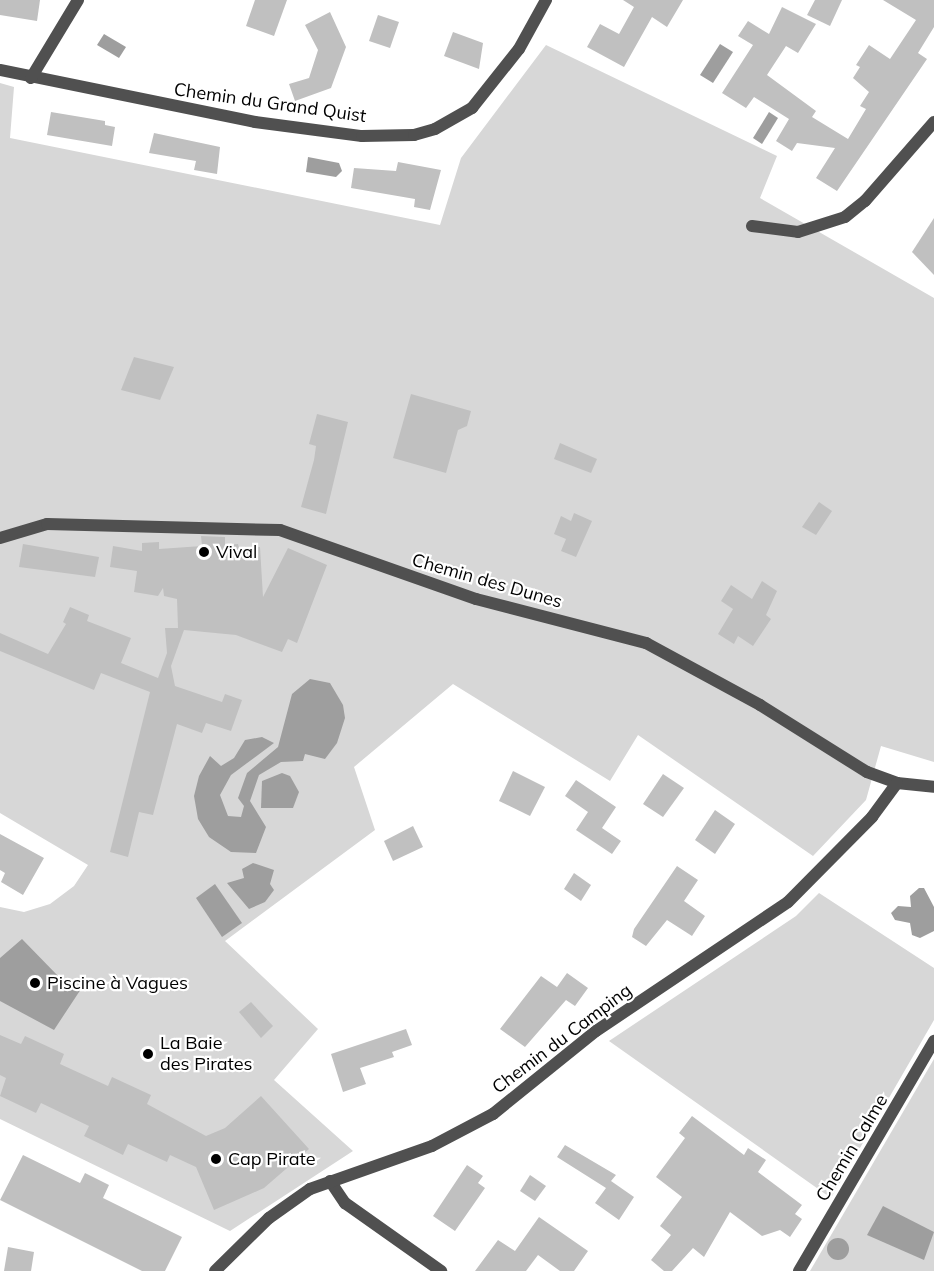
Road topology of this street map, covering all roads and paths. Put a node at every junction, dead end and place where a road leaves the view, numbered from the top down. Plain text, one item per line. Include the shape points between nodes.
1 (78, 0) edge
2 (546, 0) edge
3 (0, 70) edge
4 (31, 78) junction
5 (934, 122) edge
6 (752, 226) dead end
7 (0, 538) edge
8 (897, 783) junction
9 (934, 787) edge
10 (934, 1041) edge
11 (330, 1181) junction
12 (215, 1271) edge
13 (441, 1271) edge
14 (799, 1271) edge

1 - 4 street
2 - 4 street, Chemin du Grand Quist via 519,49 472,108 435,129 414,135 362,136 255,122
3 - 4 street, Chemin du Grand Quist
5 - 6 street via 865,201 845,217 798,232
7 - 8 street, Chemin des Dunes via 47,524 280,530 476,599 646,643 760,705 867,772
8 - 9 street, Chemin des Dunes
8 - 11 street, Chemin du Camping via 872,817 788,902 596,1031 493,1114 432,1146
10 - 14 street, Chemin Calme
11 - 12 street, Chemin du Camping via 269,1218
11 - 13 street via 345,1203

